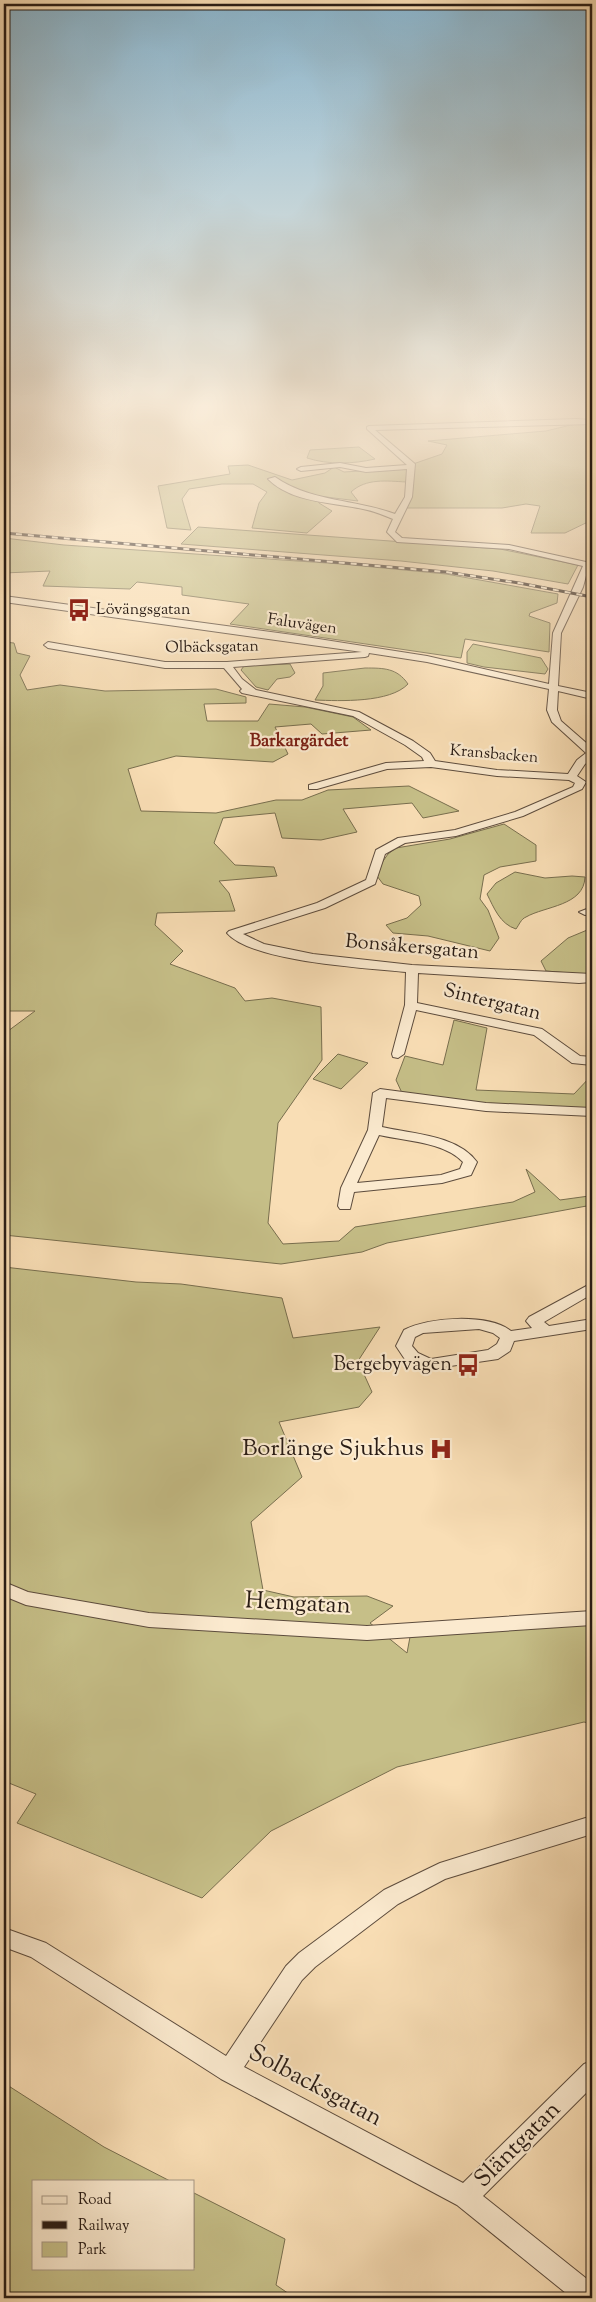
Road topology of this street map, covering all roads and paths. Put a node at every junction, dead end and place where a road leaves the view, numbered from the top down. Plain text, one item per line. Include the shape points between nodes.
1 (378, 510) edge
2 (401, 510) edge
3 (395, 517) junction
4 (590, 563) edge
5 (4, 599) edge
6 (48, 644) dead end
7 (378, 651) junction
8 (228, 665) junction
9 (554, 687) junction
10 (592, 696) edge
11 (592, 754) edge
12 (431, 764) junction
13 (571, 777) junction
14 (313, 787) dead end
15 (412, 969) junction
16 (592, 978) edge
17 (411, 1005) junction
18 (398, 1054) dead end
19 (592, 1061) edge
20 (592, 1112) edge
21 (374, 1130) junction
22 (348, 1188) junction
23 (345, 1206) dead end
24 (592, 1288) edge
25 (592, 1324) edge
26 (545, 1331) junction
27 (508, 1338) junction
28 (4, 1589) edge
29 (592, 1618) edge
30 (592, 1825) edge
31 (4, 1938) edge
32 (229, 2071) junction
33 (592, 2072) edge
34 (465, 2197) junction
35 (591, 2298) edge

1 - 3 street
2 - 3 street
3 - 4 street via 391,532 400,540 509,547
4 - 9 street via 557,633
5 - 7 street, Faluvägen
6 - 8 street, Olbäcksgatan via 165,664
7 - 8 street, Olbäcksgatan
7 - 9 street, Faluvägen
8 - 12 street, Kransbacken via 249,692 356,714 426,755
9 - 10 street, Faluvägen
9 - 11 street via 552,710 557,722
11 - 13 street via 581,762
12 - 13 street, Kransbacken via 497,773
12 - 14 street via 386,766
13 - 15 street, Bonsåkersgatan via 581,782 577,789 519,814 456,833 402,840 380,852 371,882 351,894 301,914 280,917 234,933 260,947 313,958
15 - 16 street, Bonsåkersgatan
15 - 17 street, Sintergatan
17 - 18 street
17 - 19 street, Sintergatan via 538,1032 577,1060
20 - 21 street via 434,1104 380,1093
21 - 22 street
21 - 22 street via 442,1144 461,1152 470,1162 466,1172 442,1179
22 - 23 street
24 - 26 street via 534,1321
25 - 26 street
26 - 27 street
27 - 27 street via 504,1347 492,1355 430,1364 412,1357 404,1346 408,1334 420,1328 479,1324 498,1329
28 - 29 street, Hemgatan via 26,1598 149,1620 367,1633
30 - 32 street via 440,1872 391,1897 294,1973
31 - 32 street, Solbacksgatan via 38,1950
32 - 34 street, Solbacksgatan
33 - 34 street, Släntgatan
34 - 35 street, Solbacksgatan

